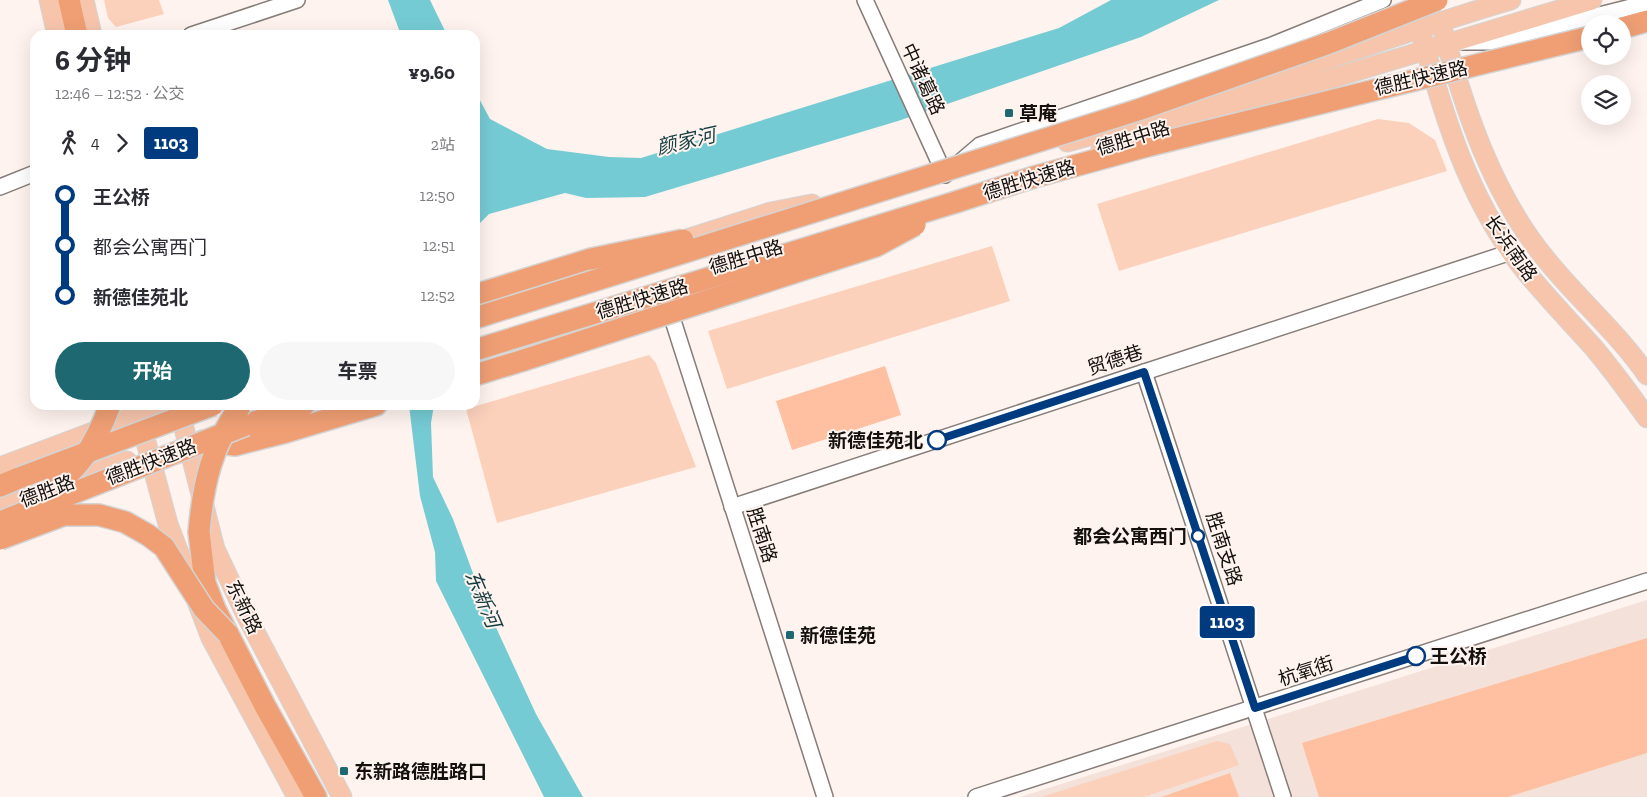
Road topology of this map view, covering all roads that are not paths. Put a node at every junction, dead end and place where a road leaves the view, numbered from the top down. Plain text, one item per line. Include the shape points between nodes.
1 (49, 0) edge
2 (69, 0) edge
3 (84, 0) edge
4 (297, 0) edge
5 (865, 0) edge
6 (1383, 0) edge
7 (1412, 0) edge
8 (1436, 0) edge
9 (1511, 0) edge
10 (1592, 0) edge
11 (1647, 3) edge
12 (1440, 21) junction
13 (1647, 21) edge
14 (1631, 25) edge
15 (1420, 28) junction
16 (56, 30) edge
17 (76, 30) edge
18 (91, 30) edge
19 (206, 30) edge
20 (1581, 38) edge
21 (1446, 42) junction
22 (1426, 49) junction
23 (30, 175) edge
24 (945, 176) junction
25 (0, 187) edge
26 (956, 202) junction
27 (791, 219) junction
28 (1511, 252) junction
29 (661, 284) junction
30 (480, 293) edge
31 (480, 303) edge
32 (480, 316) edge
33 (480, 341) edge
34 (480, 348) edge
35 (1144, 372) junction
36 (480, 373) edge
37 (1647, 375) edge
38 (108, 410) edge
39 (180, 410) edge
40 (200, 410) edge
41 (237, 410) edge
42 (264, 410) edge
43 (290, 410) edge
44 (359, 410) edge
45 (137, 411) edge
46 (1647, 418) edge
47 (188, 438) junction
48 (150, 452) junction
49 (0, 468) edge
50 (0, 486) edge
51 (732, 507) junction
52 (0, 509) edge
53 (0, 522) edge
54 (0, 528) edge
55 (0, 539) edge
56 (1647, 581) edge
57 (228, 634) junction
58 (1255, 708) junction
59 (297, 797) edge
60 (316, 797) edge
61 (342, 797) edge
62 (824, 797) edge
63 (976, 797) edge
64 (1283, 797) edge

1 - 16 main road
2 - 17 highway
3 - 18 main road
4 - 19 street
5 - 24 street, 中诸葛路
6 - 24 street via 1272,45 980,145
7 - 15 main road, 长浜南路
8 - 12 main road, 长浜南路
8 - 27 highway, 德胜快速路, bridge via 1329,43 1138,110
9 - 12 main road, 德胜中路
10 - 21 main road, 德胜中路
11 - 21 street via 1492,42
12 - 15 main road, 德胜中路
12 - 21 main road, 长浜南路
13 - 14 highway
15 - 22 main road, 长浜南路
15 - 24 main road, 德胜中路 via 1141,122
20 - 26 highway, 德胜快速路, bridge via 1228,124 1034,177
21 - 22 main road, 德胜中路
21 - 37 main road, 长浜南路 via 1475,132 1510,207 1544,257
22 - 28 main road, 长浜南路 via 1441,104 1464,166 1480,201
22 - 29 main road, 德胜中路
23 - 25 street
24 - 31 main road, 德胜中路 via 771,212
26 - 34 highway, 德胜快速路, bridge
26 - 36 highway, bridge via 876,246
27 - 30 highway, bridge via 591,259
27 - 32 highway, 德胜快速路, bridge
28 - 35 street, 贸德巷
28 - 46 main road, 长浜南路 via 1594,348
29 - 33 main road, 德胜中路
29 - 51 street, 胜南路
35 - 51 street, 贸德巷
35 - 58 street, 胜南支路
38 - 54 highway, bridge via 87,454 63,481
39 - 47 main road, 东新路
40 - 50 highway, 德胜快速路, bridge
41 - 57 highway, bridge via 215,450 201,507 199,532 205,582
42 - 47 main road
43 - 53 highway, 德胜快速路, bridge
44 - 47 highway via 235,445
45 - 48 main road, 东新路
45 - 49 main road, 德胜路
47 - 48 main road
47 - 61 main road, 东新路 via 215,549
48 - 52 main road, 德胜路
48 - 59 main road, 东新路 via 168,524 211,638
51 - 62 street, 胜南路
55 - 57 highway, bridge via 71,514 99,514 125,522 164,547 204,609
56 - 58 street, 杭氧街
57 - 60 highway
58 - 63 street, 杭氧街
58 - 64 street, 胜南支路

